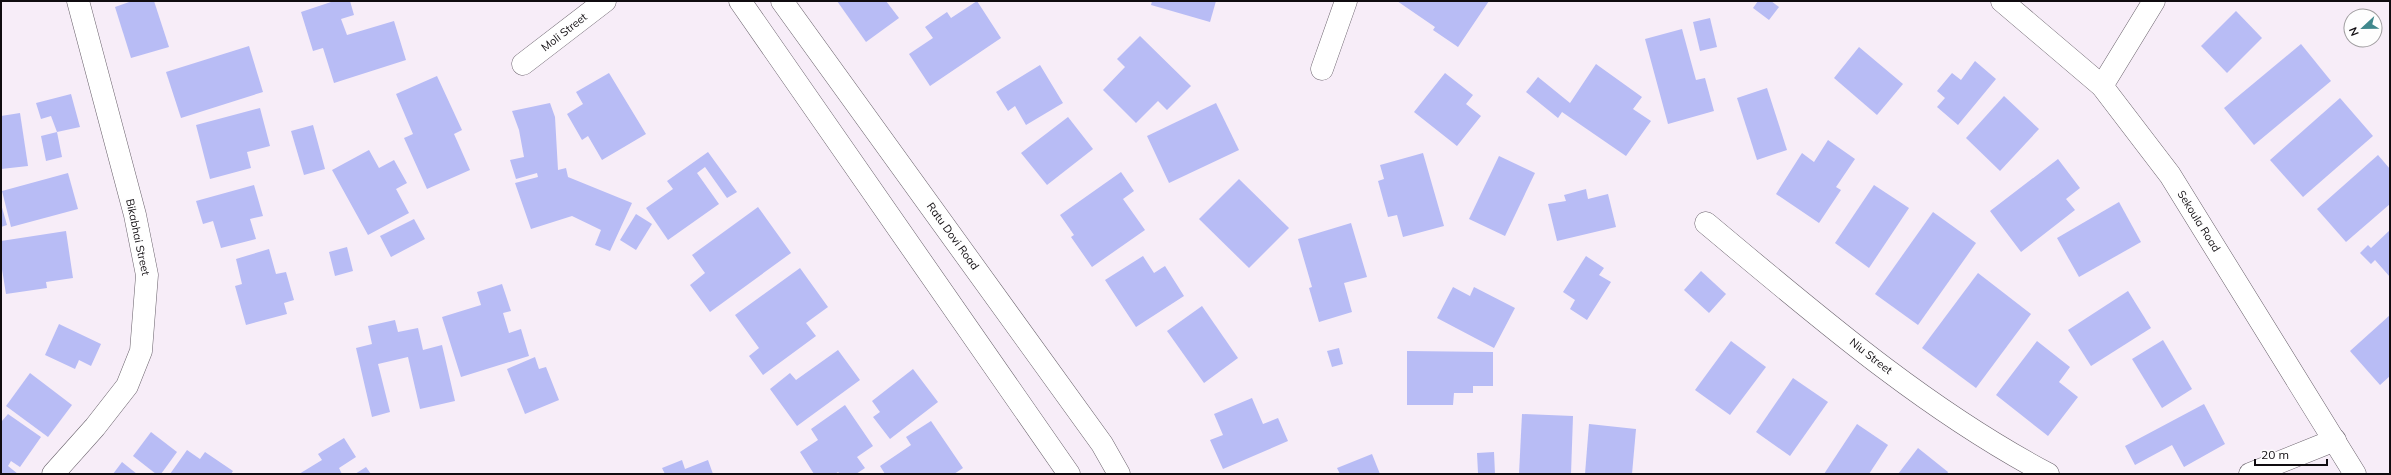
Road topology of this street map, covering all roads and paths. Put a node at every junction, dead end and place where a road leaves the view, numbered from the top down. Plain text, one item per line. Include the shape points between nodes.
1 (78, 1) edge
2 (605, 1) edge
3 (740, 1) edge
4 (782, 1) edge
5 (1346, 1) edge
6 (2002, 1) edge
7 (2154, 1) edge
8 (524, 64) dead end
9 (1322, 69) dead end
10 (2102, 86) junction
11 (1706, 223) dead end
12 (2335, 440) junction
13 (53, 474) edge
14 (1070, 474) edge
15 (1119, 474) edge
16 (2048, 474) edge
17 (2250, 474) edge
18 (2356, 474) edge

1 - 13 street, Bikabhai Street via 135,215 147,275 142,351 127,386
2 - 8 street, Moli Street
3 - 14 street
4 - 15 street, Ratu Dovi Road via 1102,444
5 - 9 street
6 - 10 street, Sekoula Road
7 - 10 street
10 - 12 street, Sekoula Road via 2170,175
11 - 16 street, Niu Street via 1892,373 2007,452
12 - 17 street
12 - 18 street, Sekoula Road

